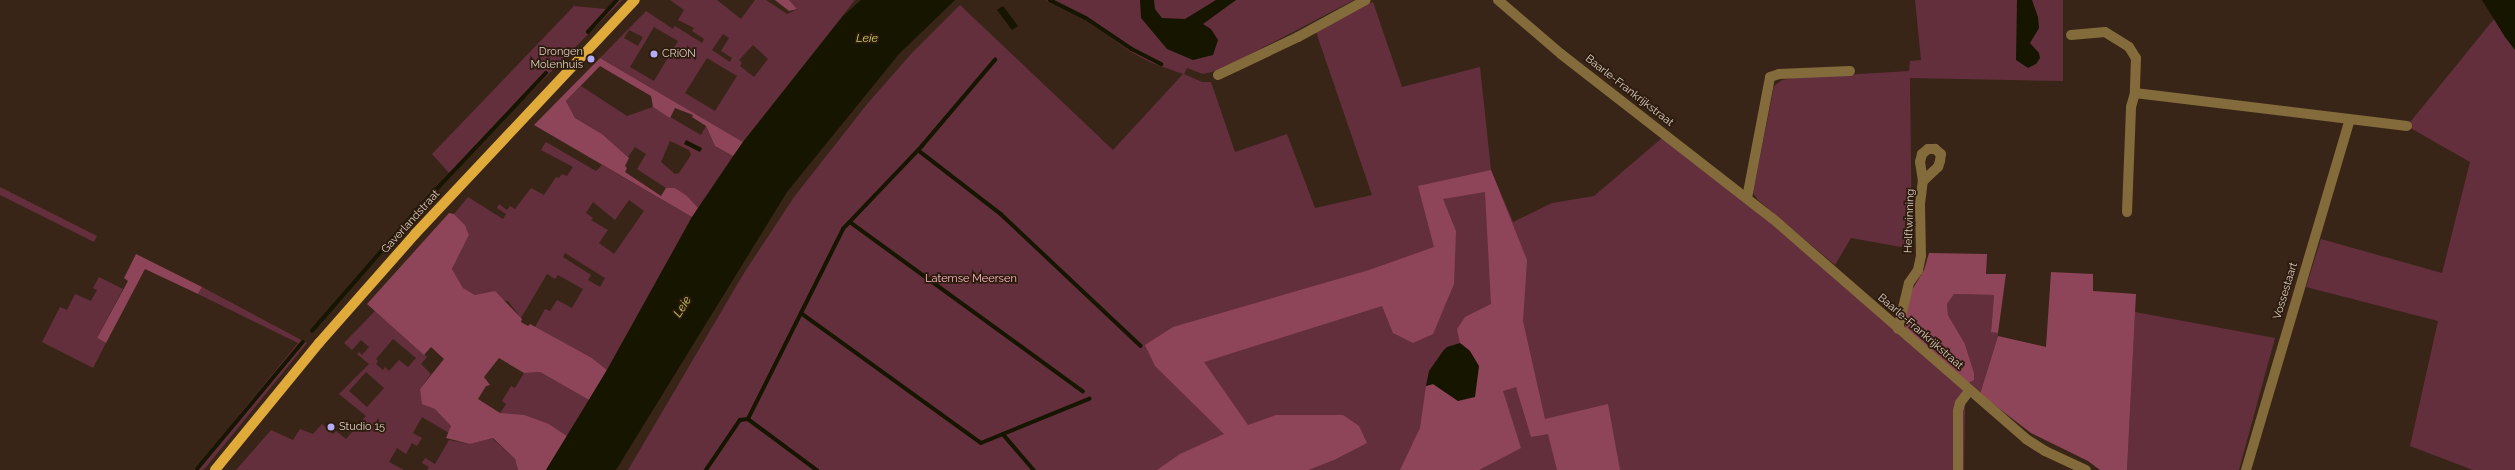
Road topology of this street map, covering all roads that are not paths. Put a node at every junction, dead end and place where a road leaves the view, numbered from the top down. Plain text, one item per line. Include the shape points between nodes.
1 (635, 0) edge
2 (1366, 0) edge
3 (1498, 0) edge
4 (2071, 35) dead end
5 (1850, 71) dead end
6 (1218, 75) dead end
7 (2136, 93) junction
8 (2350, 120) junction
9 (2407, 126) dead end
10 (1923, 181) dead end
11 (1747, 198) junction
12 (2127, 212) dead end
13 (1898, 330) junction
14 (1969, 391) junction
15 (215, 470) edge
16 (1958, 470) edge
17 (2086, 470) edge
18 (2246, 470) edge

1 - 15 main road, Gaverlandstraat via 415,234 319,343
2 - 6 street via 1298,37
3 - 11 street, Baarle-Frankrijkstraat via 1561,54
4 - 7 street via 2105,32 2129,47 2136,58
5 - 11 street via 1779,74 1770,77
7 - 8 street
7 - 12 street via 2131,107
8 - 9 street
8 - 18 street, Vossestaart
10 - 13 street, Helftwinning via 1920,204 1921,256 1918,270 1909,283
11 - 13 street, Baarle-Frankrijkstraat
13 - 14 street, Baarle-Frankrijkstraat
14 - 16 street via 1960,403 1958,411
14 - 17 street, Baarle-Frankrijkstraat via 2026,439

